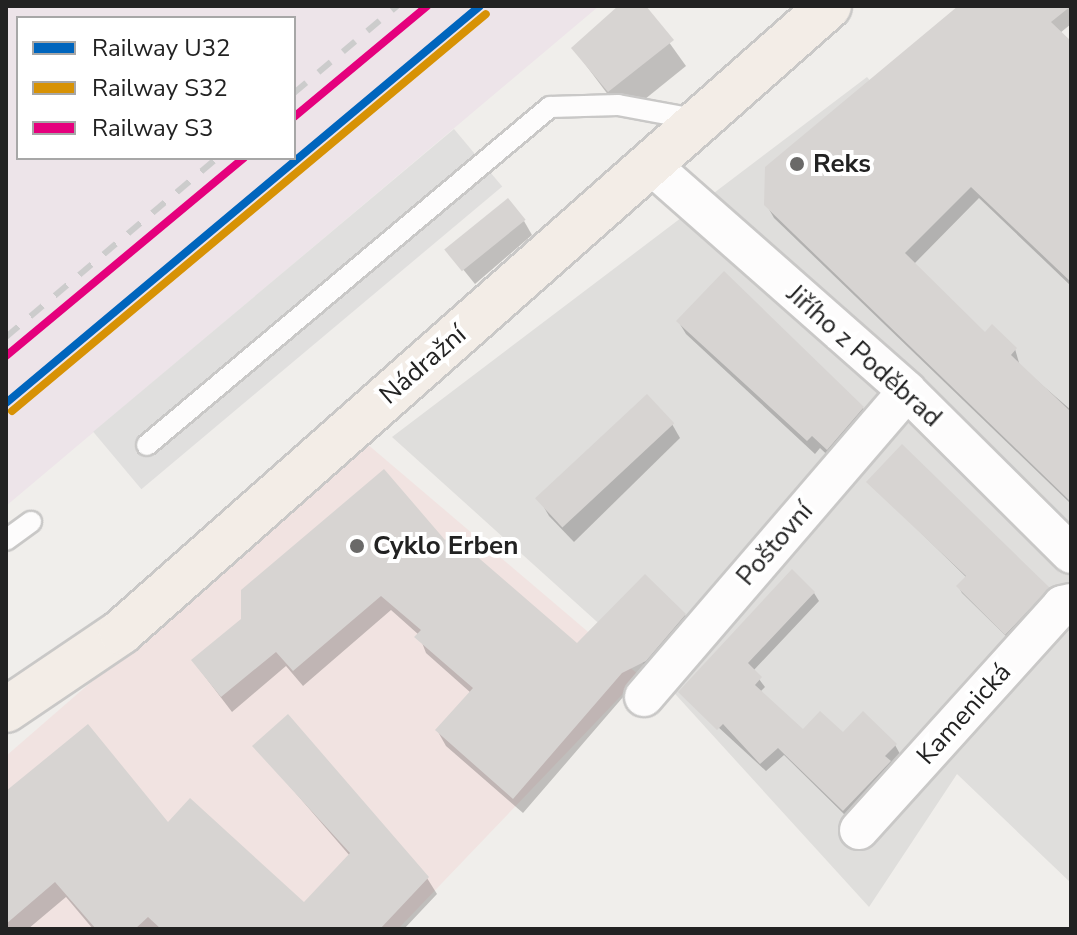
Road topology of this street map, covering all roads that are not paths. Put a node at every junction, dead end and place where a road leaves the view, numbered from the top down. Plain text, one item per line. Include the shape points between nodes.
1 (829, 6) edge
2 (701, 120) junction
3 (651, 165) junction
4 (907, 391) junction
5 (147, 445) dead end
6 (31, 522) dead end
7 (6, 540) edge
8 (1071, 554) edge
9 (1071, 603) edge
10 (644, 697) dead end
11 (6, 710) edge
12 (859, 830) dead end

1 - 2 main road, Nádražní
2 - 3 main road, Nádražní
2 - 5 lane via 618,105 550,107
3 - 4 street, Jiřího z Poděbrad
3 - 11 main road, Nádražní via 121,632
4 - 8 street, Jiřího z Poděbrad
4 - 10 street, Poštovní
6 - 7 lane
9 - 12 street, Kamenická via 1062,605

